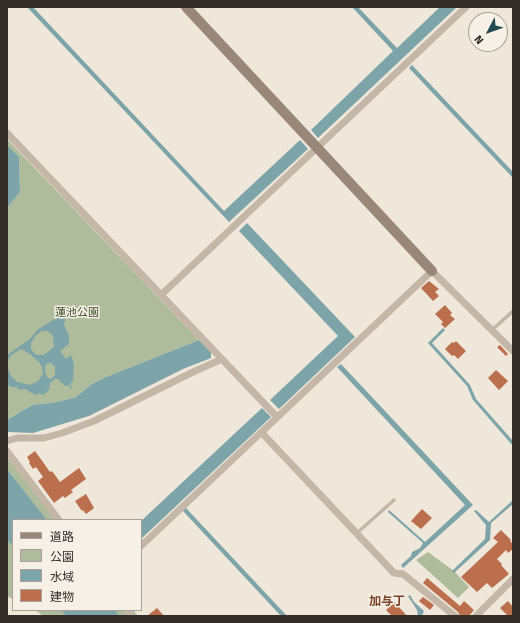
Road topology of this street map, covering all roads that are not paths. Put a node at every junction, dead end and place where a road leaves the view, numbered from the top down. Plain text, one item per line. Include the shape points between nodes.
1 (186, 7) edge
2 (466, 7) edge
3 (7, 133) edge
4 (318, 147) junction
5 (432, 271) junction
6 (161, 295) junction
7 (513, 311) edge
8 (492, 330) junction
9 (513, 351) edge
10 (222, 359) junction
11 (277, 417) junction
12 (262, 433) junction
13 (7, 441) edge
14 (7, 451) edge
15 (394, 500) dead end
16 (58, 519) edge
17 (357, 533) junction
18 (142, 545) edge
19 (513, 579) edge
20 (455, 616) edge
21 (476, 616) edge

1 - 4 street
2 - 4 street
3 - 6 street
4 - 5 street
4 - 6 street
5 - 8 street
5 - 11 street
6 - 10 street
7 - 8 lane
8 - 9 street
10 - 11 street
10 - 13 street via 94,421 44,438 17,438
11 - 12 street
12 - 17 street
12 - 18 street
14 - 16 street
15 - 17 lane
17 - 20 street via 394,573 403,574
19 - 21 street

